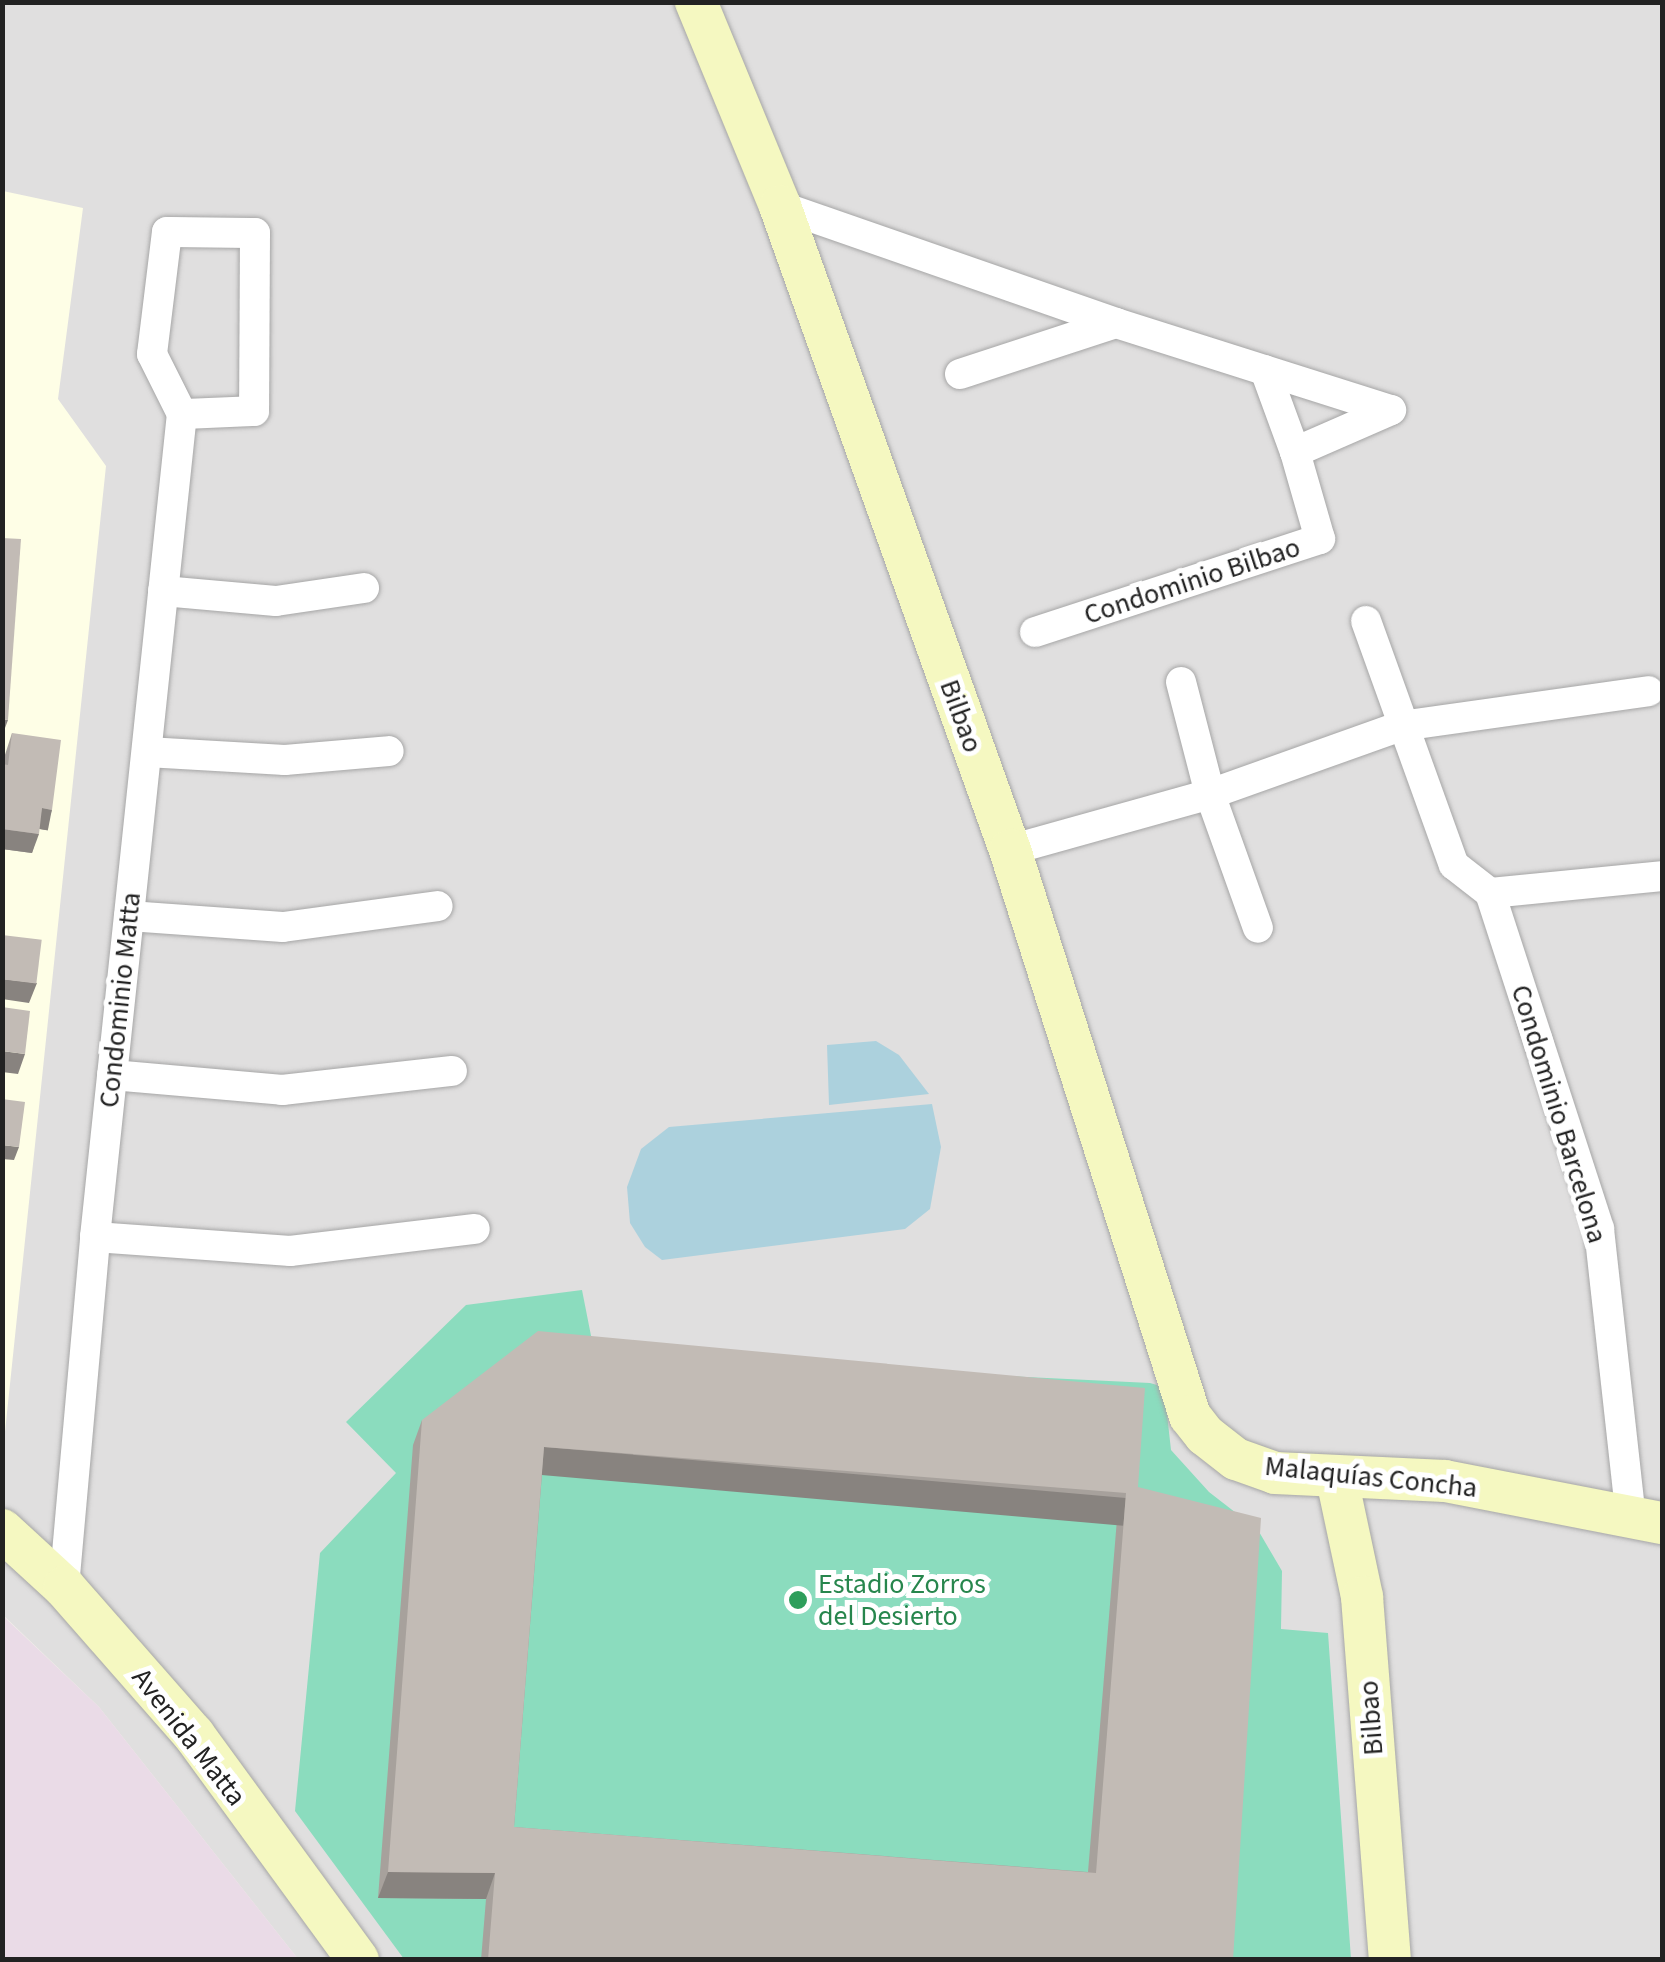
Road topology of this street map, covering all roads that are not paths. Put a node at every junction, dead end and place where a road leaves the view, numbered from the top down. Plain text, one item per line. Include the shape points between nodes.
1 (696, 2) edge
2 (780, 206) junction
3 (1116, 323) junction
4 (1264, 370) junction
5 (960, 374) dead end
6 (182, 414) junction
7 (1295, 452) junction
8 (364, 588) dead end
9 (163, 591) junction
10 (1366, 621) dead end
11 (1035, 632) dead end
12 (1180, 682) dead end
13 (1650, 691) dead end
14 (1401, 726) junction
15 (389, 751) dead end
16 (147, 752) junction
17 (1210, 794) junction
18 (1010, 850) junction
19 (1662, 876) edge
20 (1490, 893) junction
21 (438, 906) dead end
22 (129, 916) junction
23 (1258, 928) dead end
24 (452, 1071) dead end
25 (112, 1075) junction
26 (475, 1228) dead end
27 (95, 1238) junction
28 (1205, 1435) joint
29 (1336, 1479) junction
30 (1647, 1521) edge
31 (2, 1530) edge
32 (64, 1587) junction
33 (358, 1960) edge
34 (1390, 1960) edge

1 - 2 street, Bilbao
2 - 3 street
2 - 18 street, Bilbao
3 - 4 street
3 - 5 street
4 - 7 street, Condominio Bilbao
4 - 7 street via 1391,410
6 - 6 street via 254,410 255,233 168,232 152,354
6 - 9 street, Condominio Matta
7 - 11 street, Condominio Bilbao via 1320,540
8 - 9 street via 276,600
9 - 16 street, Condominio Matta
10 - 14 street
12 - 17 street
13 - 14 street
14 - 17 street
14 - 20 street via 1454,865
15 - 16 street via 286,760
16 - 22 street, Condominio Matta
17 - 18 street
17 - 23 street
18 - 28 street, Bilbao via 1190,1416
19 - 20 street
20 - 30 street, Condominio Barcelona via 1599,1228
21 - 22 street via 283,928
22 - 25 street, Condominio Matta
24 - 25 street via 282,1090
25 - 27 street, Condominio Matta
26 - 27 street via 290,1251
27 - 32 street, Condominio Matta
28 - 29 street, Malaquías Concha via 1236,1459 1276,1473
29 - 30 street, Malaquías Concha via 1445,1480
29 - 34 street, Bilbao via 1362,1597
31 - 32 street, Avenida Matta
32 - 33 street, Avenida Matta via 194,1735

